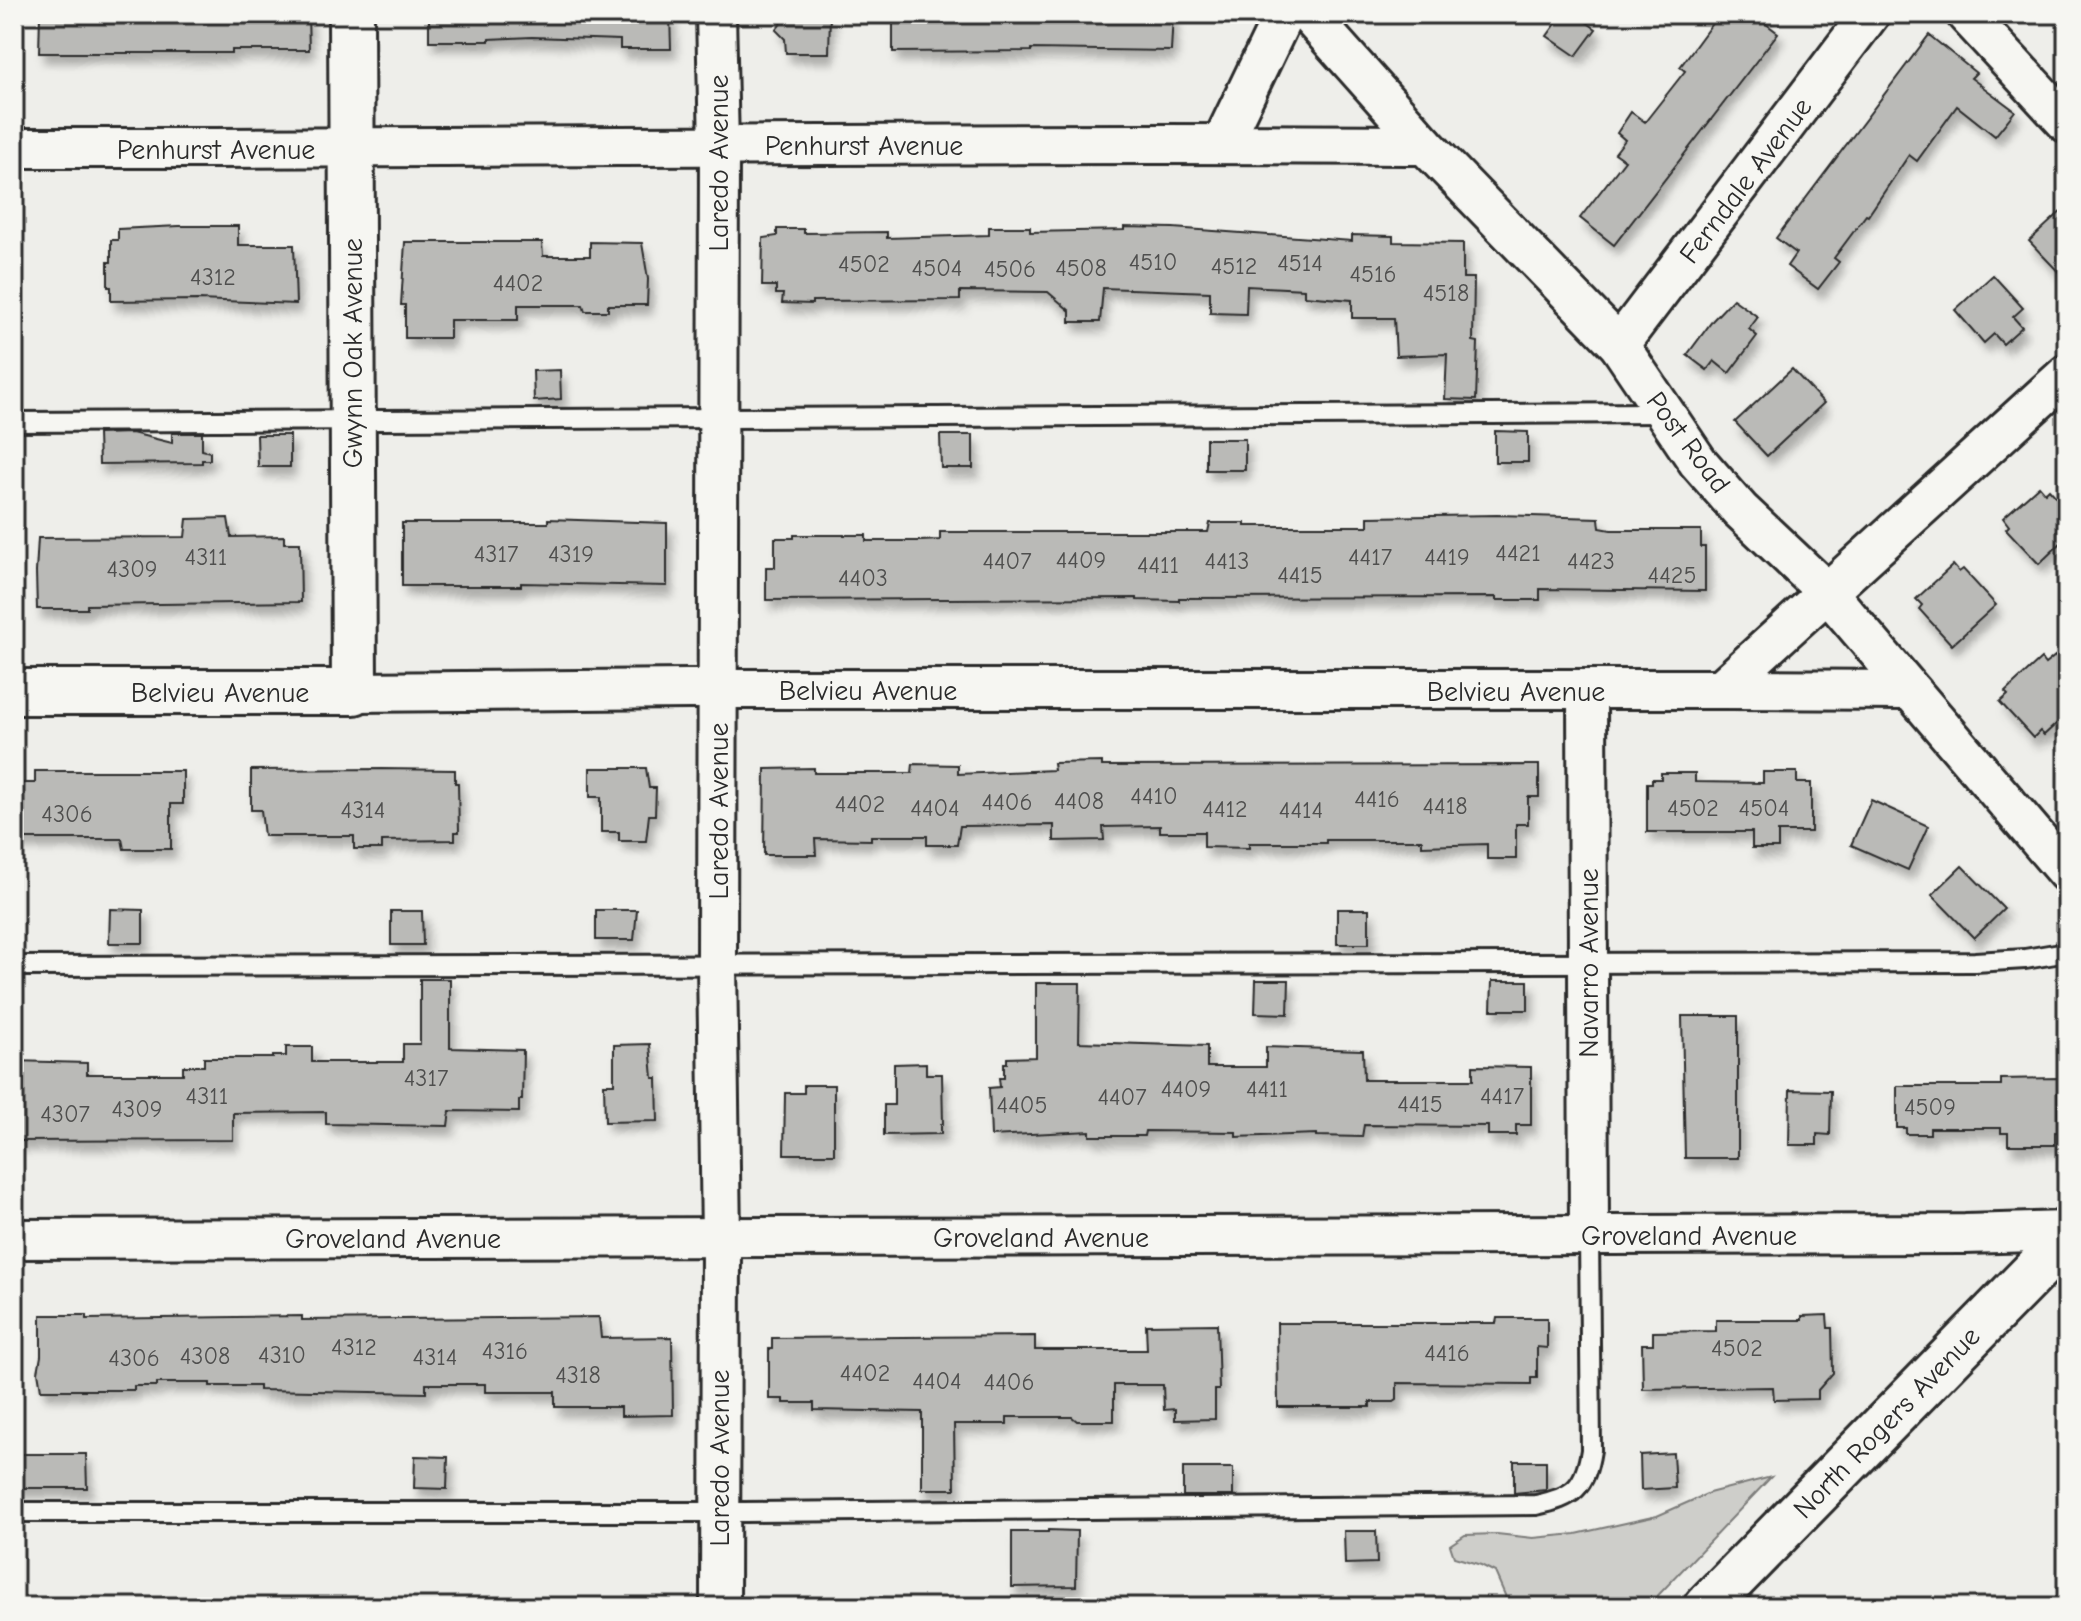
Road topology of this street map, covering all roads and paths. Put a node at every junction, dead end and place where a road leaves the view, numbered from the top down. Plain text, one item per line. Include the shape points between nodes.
1 (351, 14) edge
2 (716, 14) edge
3 (1284, 14) edge
4 (1308, 14) edge
5 (1870, 14) edge
6 (1966, 14) edge
7 (2067, 123) edge
8 (1222, 143) junction
9 (1425, 145) junction
10 (719, 146) junction
11 (14, 148) edge
12 (351, 149) junction
13 (1619, 345) junction
14 (2067, 374) edge
15 (1665, 413) junction
16 (718, 419) junction
17 (352, 420) junction
18 (14, 422) edge
19 (1827, 592) junction
20 (719, 689) junction
21 (1721, 689) junction
22 (1909, 690) junction
23 (1587, 691) junction
24 (14, 692) edge
25 (354, 692) junction
26 (2067, 873) edge
27 (2067, 952) edge
28 (717, 963) junction
29 (1588, 964) junction
30 (14, 966) edge
31 (2067, 1231) edge
32 (1589, 1235) junction
33 (721, 1237) junction
34 (2067, 1238) edge
35 (14, 1239) edge
36 (14, 1512) edge
37 (719, 1512) junction
38 (720, 1607) edge
39 (1706, 1607) edge

1 - 12 street, Gwynn Oak Avenue
2 - 10 street, Laredo Avenue
3 - 8 street
4 - 9 street, Post Road
5 - 13 street, Ferndale Avenue
6 - 7 street
8 - 9 street, Penhurst Avenue
8 - 10 street, Penhurst Avenue
9 - 13 street, Post Road
10 - 12 street, Penhurst Avenue
10 - 16 street, Laredo Avenue
11 - 12 street, Penhurst Avenue
12 - 17 street, Gwynn Oak Avenue
13 - 15 street, Post Road
14 - 19 street
15 - 16 lane
15 - 19 street, Post Road via 1740,510
16 - 17 lane
16 - 20 street, Laredo Avenue
17 - 18 lane
17 - 25 street, Gwynn Oak Avenue
19 - 21 street
19 - 22 street, Post Road
20 - 23 street, Belvieu Avenue
20 - 25 street, Belvieu Avenue
20 - 28 street, Laredo Avenue
21 - 22 street, Belvieu Avenue
21 - 23 street, Belvieu Avenue
22 - 26 street, Post Road
23 - 29 street, Navarro Avenue
24 - 25 street, Belvieu Avenue
27 - 29 lane via 1975,962
28 - 29 lane
28 - 30 lane
28 - 33 street, Laredo Avenue
29 - 32 street, Navarro Avenue
31 - 32 street, Groveland Avenue
32 - 33 street, Groveland Avenue
32 - 37 lane via 1591,1450 1587,1474 1576,1490 1559,1500 1536,1505
33 - 35 street, Groveland Avenue
33 - 37 street, Laredo Avenue
34 - 39 street, North Rogers Avenue
36 - 37 lane
37 - 38 street, Laredo Avenue

